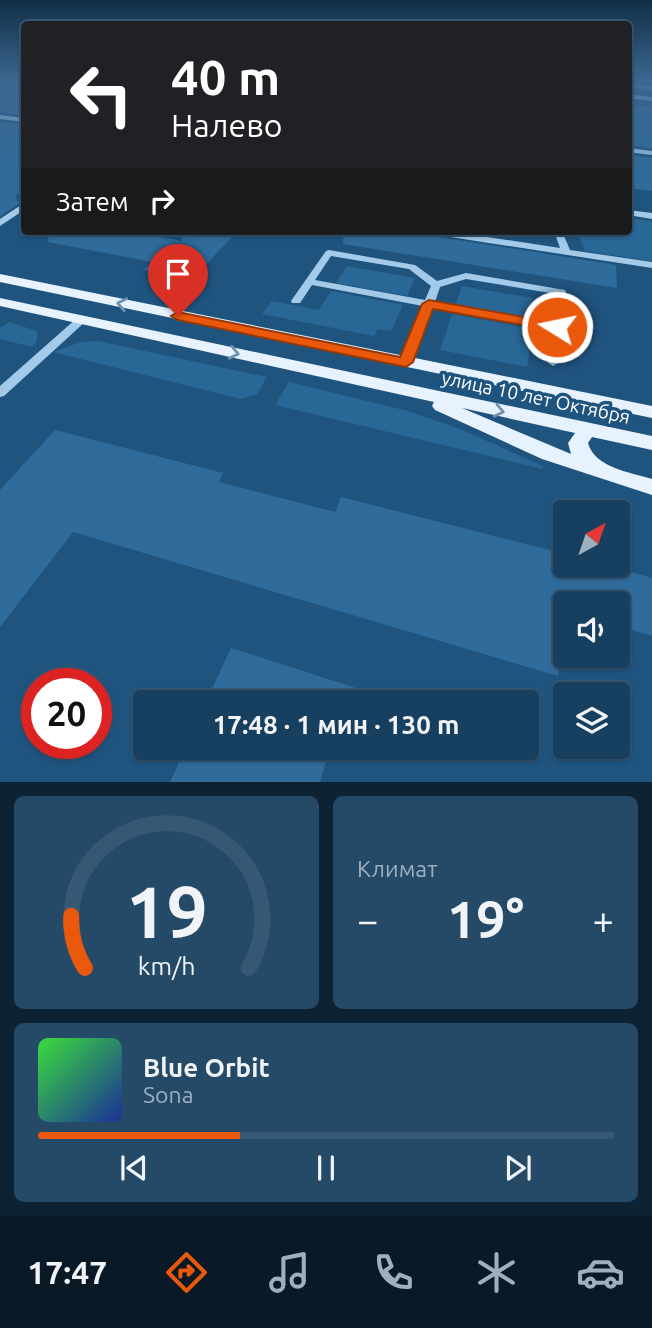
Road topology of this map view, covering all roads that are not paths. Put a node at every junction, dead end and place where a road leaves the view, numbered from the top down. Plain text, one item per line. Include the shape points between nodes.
1 (632, 150) edge
2 (652, 153) edge
3 (21, 209) edge
4 (632, 213) edge
5 (652, 216) edge
6 (0, 223) edge
7 (469, 235) edge
8 (560, 235) edge
9 (566, 252) junction
10 (652, 265) edge
11 (0, 278) edge
12 (309, 282) junction
13 (436, 285) junction
14 (296, 301) dead end
15 (0, 302) edge
16 (429, 304) junction
17 (81, 320) junction
18 (557, 327) junction
19 (406, 362) junction
20 (553, 362) dead end
21 (409, 391) junction
22 (0, 393) edge
23 (650, 411) edge
24 (587, 430) junction
25 (652, 443) edge
26 (606, 474) junction
27 (652, 486) edge

1 - 2 lane
3 - 6 lane
4 - 5 lane
7 - 9 lane
8 - 9 lane
9 - 10 lane
19 -> 11 main road, улица 10 лет Октября
12 - 13 lane via 329,253 412,267
12 - 14 lane
12 - 16 lane
13 - 16 lane
13 - 18 lane via 467,276 561,292
15 - 17 main road, улица 10 лет Октября
16 - 18 lane
16 - 19 lane
17 -> 21 main road, улица 10 лет Октября
17 - 22 lane
18 - 20 lane
19 - 23 main road, улица 10 лет Октября
21 -> 24 main road, улица 10 лет Октября
21 - 26 main road via 549,454
24 - 25 main road, улица 10 лет Октября
24 - 26 main road via 578,443 582,457
26 - 27 main road

